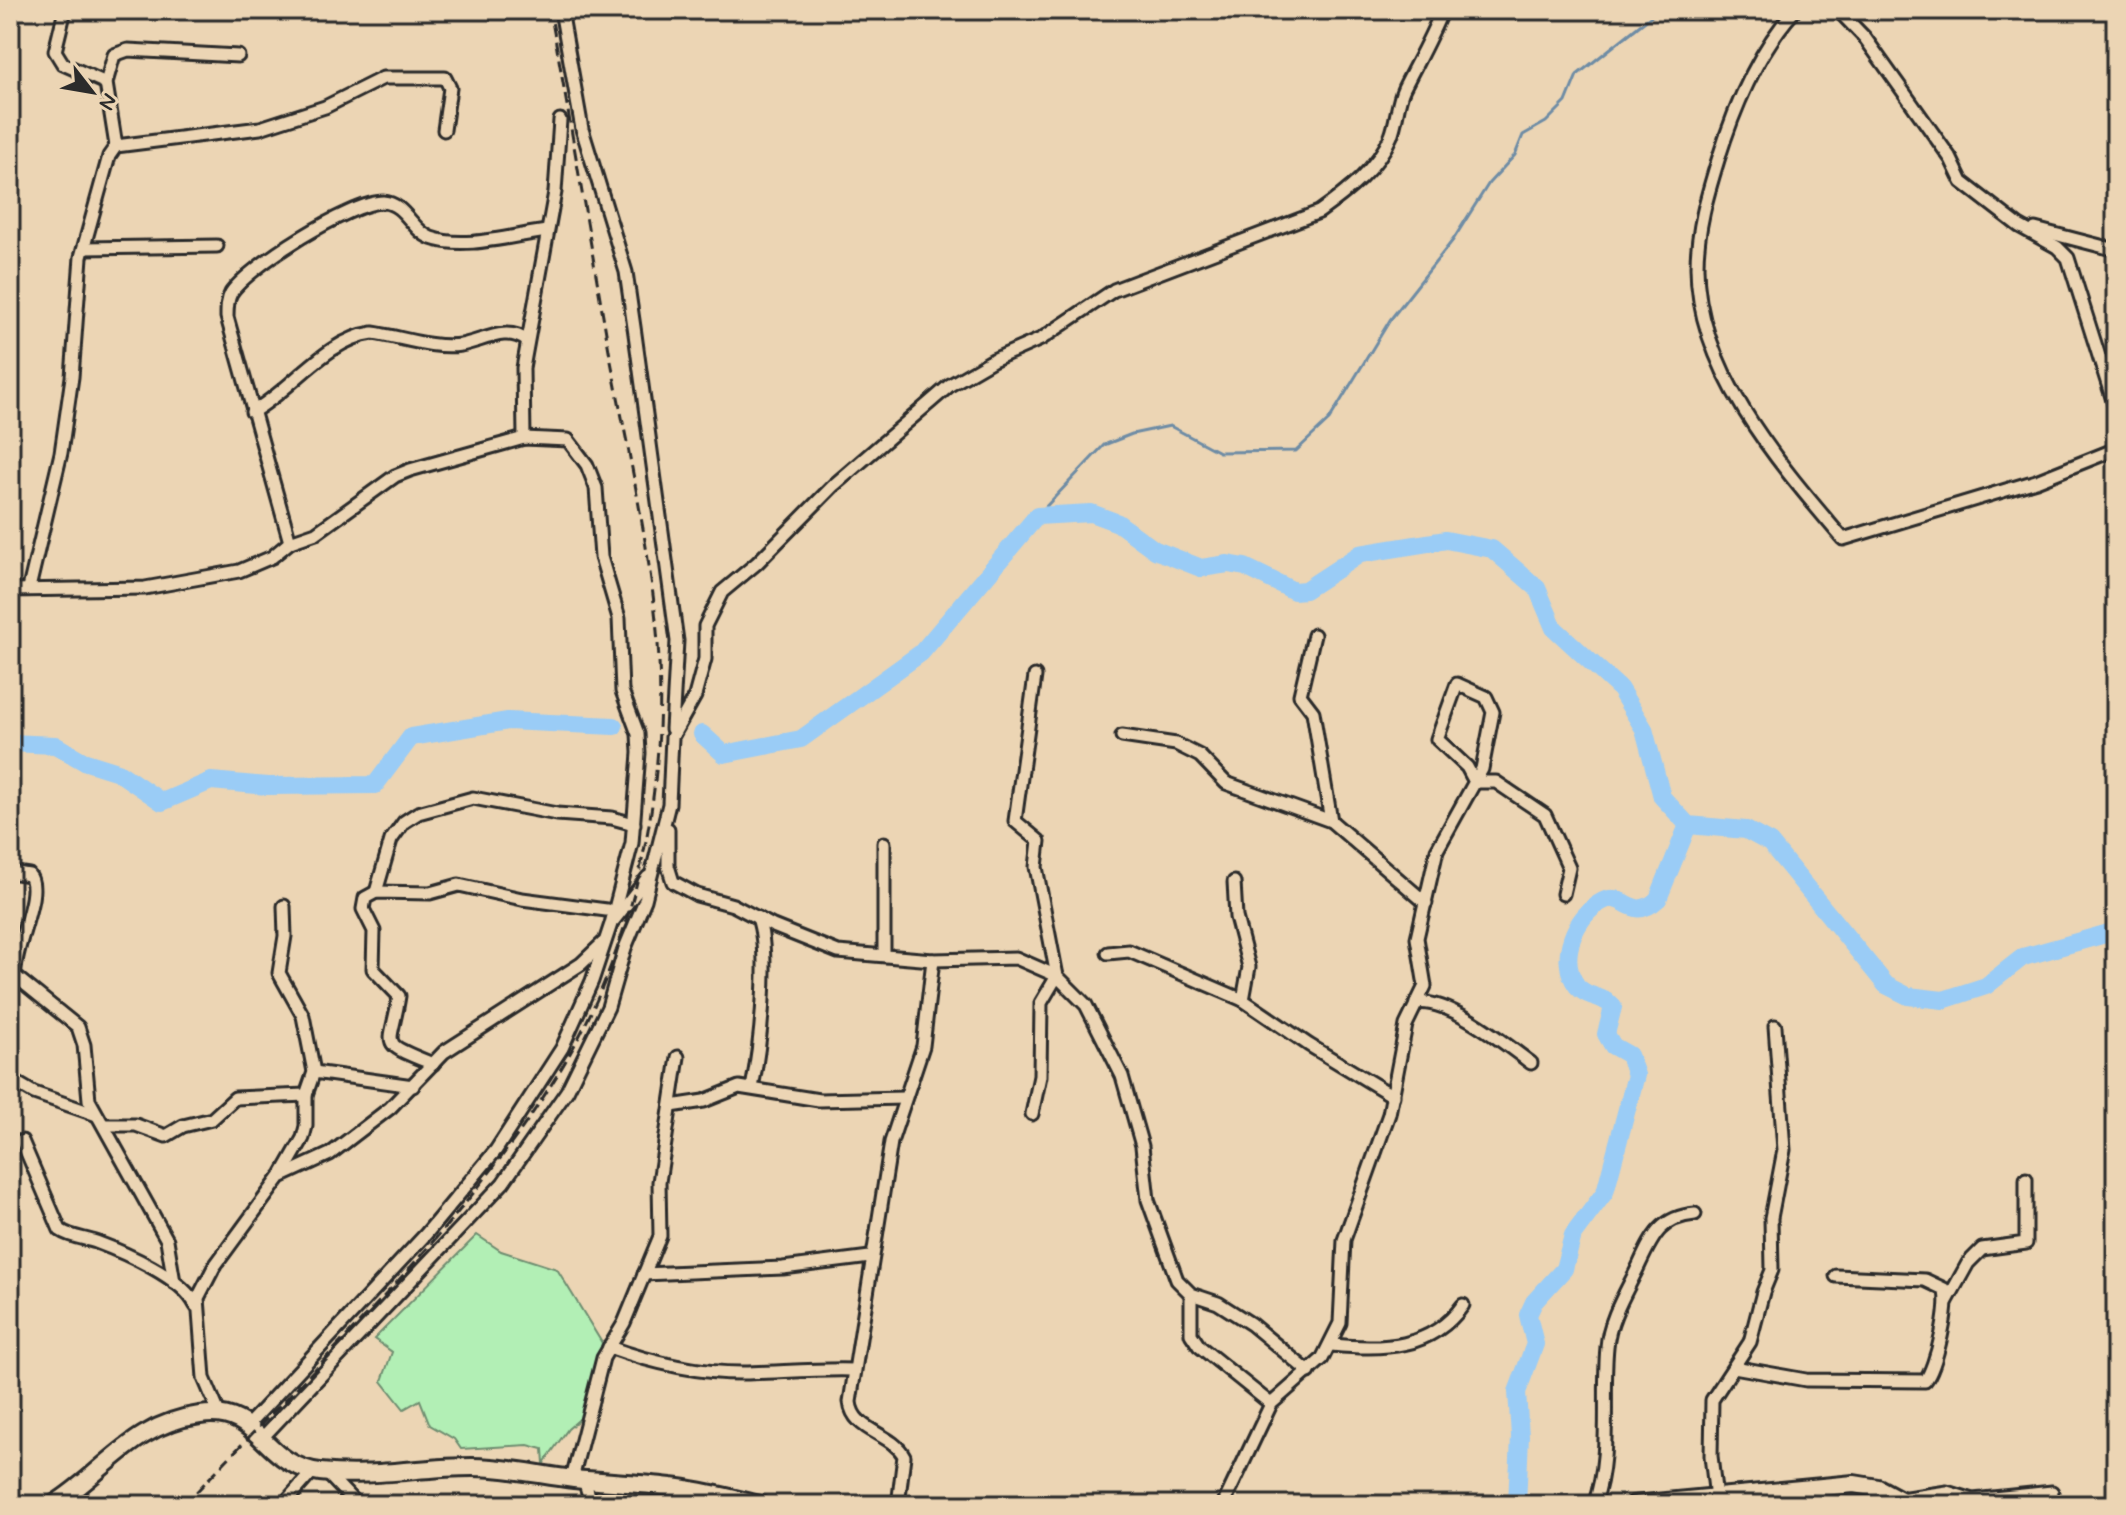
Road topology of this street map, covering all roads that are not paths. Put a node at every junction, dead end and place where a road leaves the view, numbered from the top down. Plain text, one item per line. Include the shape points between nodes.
1 (65, 10) edge
2 (561, 10) edge
3 (1442, 10) edge
4 (1795, 10) edge
5 (1838, 10) edge
6 (238, 56) dead end
7 (106, 83) junction
8 (560, 120) dead end
9 (444, 130) dead end
10 (116, 146) junction
11 (2009, 218) junction
12 (547, 231) junction
13 (217, 246) dead end
14 (84, 248) junction
15 (2116, 250) edge
16 (527, 341) junction
17 (2116, 410) edge
18 (252, 412) junction
19 (524, 438) junction
20 (2116, 449) edge
21 (290, 542) junction
22 (29, 588) junction
23 (10, 590) edge
24 (1314, 635) dead end
25 (1035, 676) dead end
26 (1122, 736) dead end
27 (672, 737) junction
28 (1475, 782) junction
29 (669, 804) junction
30 (1331, 821) junction
31 (634, 824) junction
32 (884, 843) dead end
33 (652, 871) junction
34 (10, 872) edge
35 (1234, 882) dead end
36 (376, 892) junction
37 (1563, 894) dead end
38 (1426, 903) junction
39 (284, 906) dead end
40 (614, 911) junction
41 (758, 918) junction
42 (611, 924) junction
43 (607, 939) junction
44 (1108, 953) dead end
45 (884, 954) junction
46 (933, 960) junction
47 (1057, 976) junction
48 (1243, 1000) junction
49 (1416, 1003) junction
50 (1775, 1026) dead end
51 (678, 1057) dead end
52 (1531, 1063) dead end
53 (433, 1064) junction
54 (314, 1072) junction
55 (10, 1079) edge
56 (413, 1086) junction
57 (752, 1088) junction
58 (306, 1095) junction
59 (1393, 1096) junction
60 (904, 1098) junction
61 (671, 1106) junction
62 (1032, 1114) dead end
63 (101, 1120) junction
64 (22, 1141) dead end
65 (280, 1177) junction
66 (2026, 1179) dead end
67 (1695, 1214) dead end
68 (870, 1257) junction
69 (644, 1274) junction
70 (1836, 1276) dead end
71 (174, 1282) junction
72 (1191, 1294) junction
73 (1947, 1302) junction
74 (1463, 1305) dead end
75 (198, 1310) junction
76 (1332, 1345) junction
77 (609, 1347) junction
78 (1734, 1367) junction
79 (853, 1370) junction
80 (1309, 1372) junction
81 (1271, 1404) junction
82 (219, 1413) junction
83 (248, 1425) junction
84 (262, 1438) junction
85 (319, 1472) junction
86 (578, 1479) junction
87 (2052, 1492) dead end
88 (1716, 1498) junction
89 (1794, 1498) edge
90 (1905, 1502) edge
91 (1687, 1503) edge
92 (53, 1505) edge
93 (283, 1505) edge
94 (357, 1505) edge
95 (592, 1505) edge
96 (760, 1505) edge
97 (898, 1505) edge
98 (1223, 1505) edge
99 (1594, 1505) edge
100 (1634, 1505) edge

1 - 7 street via 55,51 63,64
2 - 27 street via 582,129 626,272 677,641
3 - 27 street via 1403,91 1381,155 1339,197 1319,212 1087,305 1041,339 935,395 834,485 712,606 701,679
4 - 20 street via 1735,106 1700,227 1697,268 1706,323 1755,431 1843,539 2036,481
5 - 11 street via 1865,38 1962,182
6 - 7 street via 128,50 114,55
7 - 10 street
8 - 12 street
9 - 10 street via 450,88 445,78 397,76 260,128
10 - 14 street
11 - 15 street via 2055,237
11 - 17 street via 2068,258
12 - 16 street
12 - 18 street via 448,241 418,231 397,207 383,202 292,241 235,288 227,304
13 - 14 street
14 - 22 street via 61,453
16 - 18 street via 503,334 447,346 361,334
16 - 19 street
18 - 21 street
19 - 21 street via 395,476 316,533
19 - 31 street via 568,440 596,488 601,557 619,618 622,691 638,734
21 - 22 street via 272,557 239,571 167,586
22 - 23 street
24 - 30 street via 1300,695 1313,712
25 - 47 street via 1015,821 1039,841 1036,867
26 - 30 street via 1176,744 1200,756 1226,783
27 - 29 street
28 - 28 street via 1437,739 1457,684 1486,697 1493,712
28 - 37 street via 1496,782 1550,822 1569,868
28 - 38 street via 1444,833
29 - 33 street
29 - 41 street via 668,866 673,882
30 - 38 street
31 - 36 street via 473,798 404,822 391,840
31 - 40 street
32 - 45 street
33 - 42 street
33 - 84 street via 608,1007 557,1108 503,1183
34 - 63 street via 29,875 34,882 15,976 78,1027 86,1093
35 - 48 street via 1236,917 1249,967
36 - 40 street via 421,893 459,885
36 - 53 street via 363,903 374,931 373,969 399,996 388,1038 398,1050
38 - 49 street via 1417,938 1426,979
39 - 54 street via 279,973 303,1016
40 - 42 street
41 - 45 street via 838,952
41 - 57 street via 762,1014
42 - 43 street
43 - 53 street via 581,964
43 - 83 street via 562,1048 496,1150 434,1225
44 - 48 street via 1129,951
45 - 46 street
46 - 47 street via 1016,958
46 - 60 street via 923,1046
47 - 62 street via 1041,1003 1040,1076
47 - 72 street via 1086,1005 1122,1076 1142,1146 1148,1200 1177,1280
48 - 59 street
49 - 52 street via 1431,1003 1468,1020
49 - 59 street via 1406,1025
50 - 78 street via 1784,1150 1771,1218 1772,1270 1750,1342
51 - 61 street
53 - 56 street
54 - 56 street
54 - 58 street
55 - 63 street
56 - 65 street via 330,1154
57 - 60 street via 819,1100
57 - 61 street via 729,1089 704,1101
58 - 63 street via 235,1098 212,1119 166,1136
58 - 65 street via 303,1138
59 - 76 street via 1344,1240 1340,1323
60 - 68 street via 894,1124
61 - 69 street via 659,1182 660,1236
63 - 71 street via 167,1240
64 - 71 street via 60,1230 113,1249
65 - 75 street via 208,1277
66 - 73 street via 2026,1243 1982,1249
67 - 99 street via 1669,1219 1654,1233 1613,1323
68 - 69 street via 783,1268
68 - 79 street
69 - 77 street
70 - 73 street via 1931,1281 1944,1289
71 - 75 street via 191,1295
72 - 80 street via 1218,1303 1284,1348
72 - 81 street via 1191,1334 1199,1346
73 - 78 street via 1932,1370 1919,1383 1806,1380
74 - 76 street via 1418,1342 1393,1347
75 - 82 street via 204,1378
76 - 80 street
77 - 79 street via 695,1369
77 - 86 street via 599,1371
78 - 88 street via 1711,1408
79 - 97 street via 853,1416 904,1456
80 - 81 street
81 - 98 street
82 - 83 street
82 - 92 street via 157,1427 116,1452
83 - 84 street
84 - 85 street via 284,1461
85 - 86 street via 473,1467
85 - 93 street
85 - 94 street
86 - 95 street
86 - 96 street via 668,1486
87 - 90 street via 1973,1500 1947,1492
88 - 89 street
88 - 91 street
89 - 90 street via 1854,1484 1878,1488
91 - 100 street

